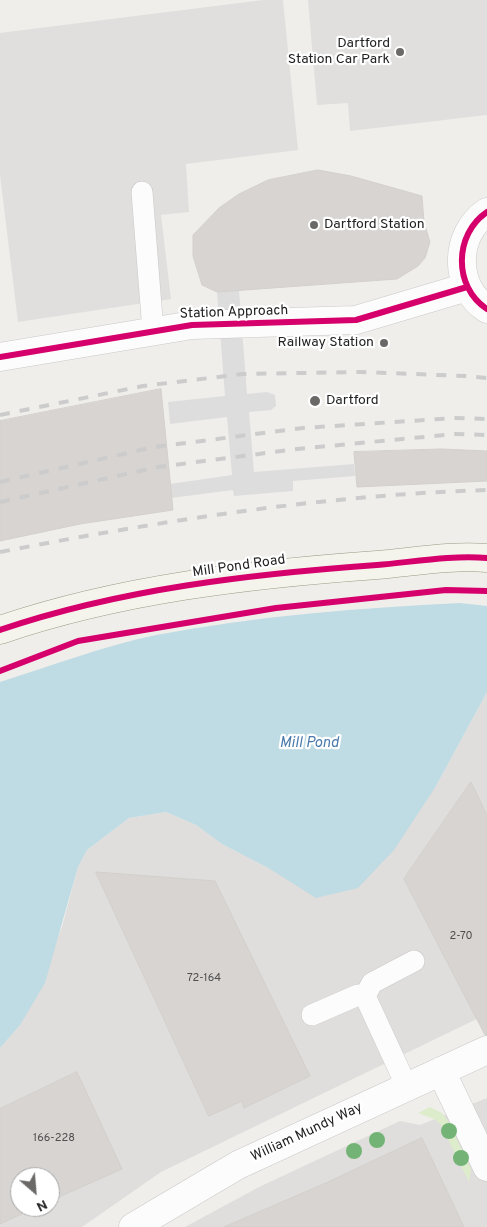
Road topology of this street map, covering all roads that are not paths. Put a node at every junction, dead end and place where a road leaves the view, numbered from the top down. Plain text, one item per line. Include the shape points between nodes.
1 (142, 192) dead end
2 (487, 212) edge
3 (467, 287) junction
4 (487, 309) edge
5 (153, 331) junction
6 (0, 358) edge
7 (487, 558) edge
8 (0, 630) edge
9 (414, 961) dead end
10 (365, 996) junction
11 (312, 1015) dead end
12 (487, 1050) edge
13 (440, 1071) junction
14 (407, 1086) junction
15 (487, 1167) edge
16 (133, 1227) edge

1 - 5 lane
2 - 3 street via 471,227 463,247 461,268
3 - 4 street
3 - 5 street, Station Approach via 356,320 192,325
5 - 6 street, Station Approach
7 - 8 street, Mill Pond Road via 315,569 148,592
9 - 10 lane via 372,983
10 - 11 lane via 358,995
10 - 14 lane
12 - 13 street, William Mundy Way
13 - 14 street, William Mundy Way
13 - 15 street
14 - 16 street, William Mundy Way via 238,1165

